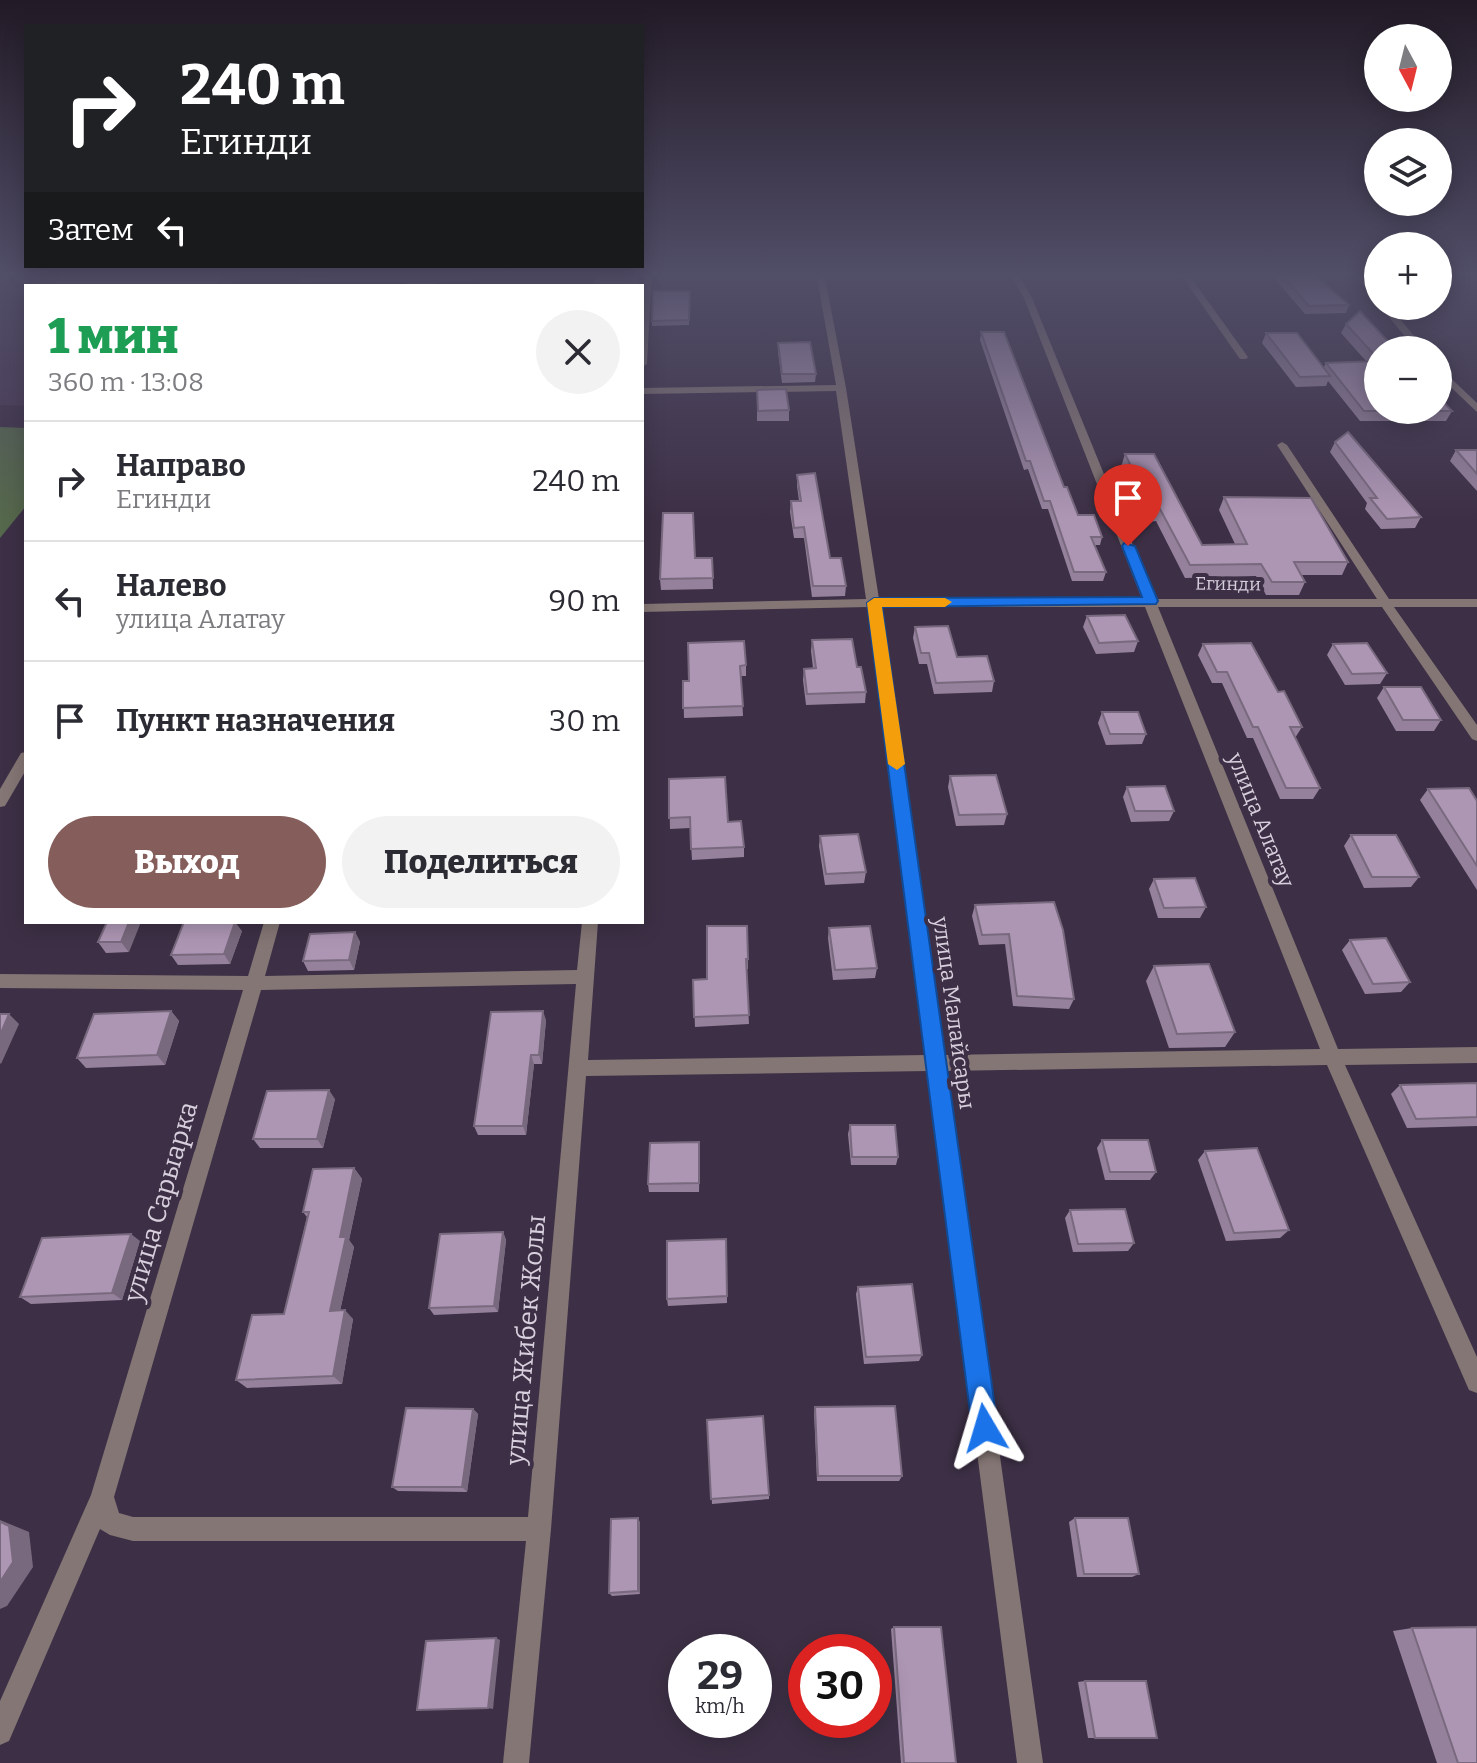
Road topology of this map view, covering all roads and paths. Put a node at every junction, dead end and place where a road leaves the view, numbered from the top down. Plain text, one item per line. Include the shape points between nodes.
1 (835, 354) edge
2 (1051, 354) edge
3 (1241, 354) edge
4 (1243, 357) dead end
5 (1452, 383) edge
6 (841, 388) junction
7 (644, 391) edge
8 (1477, 409) edge
9 (1282, 445) dead end
10 (1151, 601) junction
11 (874, 603) junction
12 (1477, 603) edge
13 (1386, 604) junction
14 (644, 608) edge
15 (1477, 736) edge
16 (24, 760) edge
17 (0, 802) edge
18 (271, 924) edge
19 (590, 924) edge
20 (585, 977) junction
21 (0, 981) edge
22 (252, 983) junction
23 (1477, 1055) edge
24 (1332, 1057) junction
25 (936, 1063) junction
26 (576, 1068) junction
27 (1477, 1382) edge
28 (102, 1497) junction
29 (539, 1529) junction
30 (0, 1732) edge
31 (516, 1763) edge
32 (1030, 1763) edge

1 - 6 street, улица Малайсары
2 - 10 street, улица Алатау
3 - 4 street
5 - 8 street
6 - 7 street
6 - 11 street, улица Малайсары
9 - 13 street
10 - 11 street, Егинди
10 - 13 street, Егинди
10 - 24 street, улица Алатау
11 - 14 street, Егинди
11 - 25 street, улица Малайсары
12 - 13 street, Егинди
13 - 15 street
16 - 17 street
18 - 22 street, улица Сарыарка
19 - 20 street, улица Жибек Жолы
20 - 22 street
20 - 26 street, улица Жибек Жолы
21 - 22 street
22 - 28 street, улица Сарыарка
23 - 24 street
24 - 25 street
24 - 27 street, улица Алатау
25 - 26 street
25 - 32 street, улица Малайсары
26 - 29 street, улица Жибек Жолы
28 - 29 street via 110,1523 133,1529
28 - 30 street, улица Сарыарка
29 - 31 street, улица Жибек Жолы

